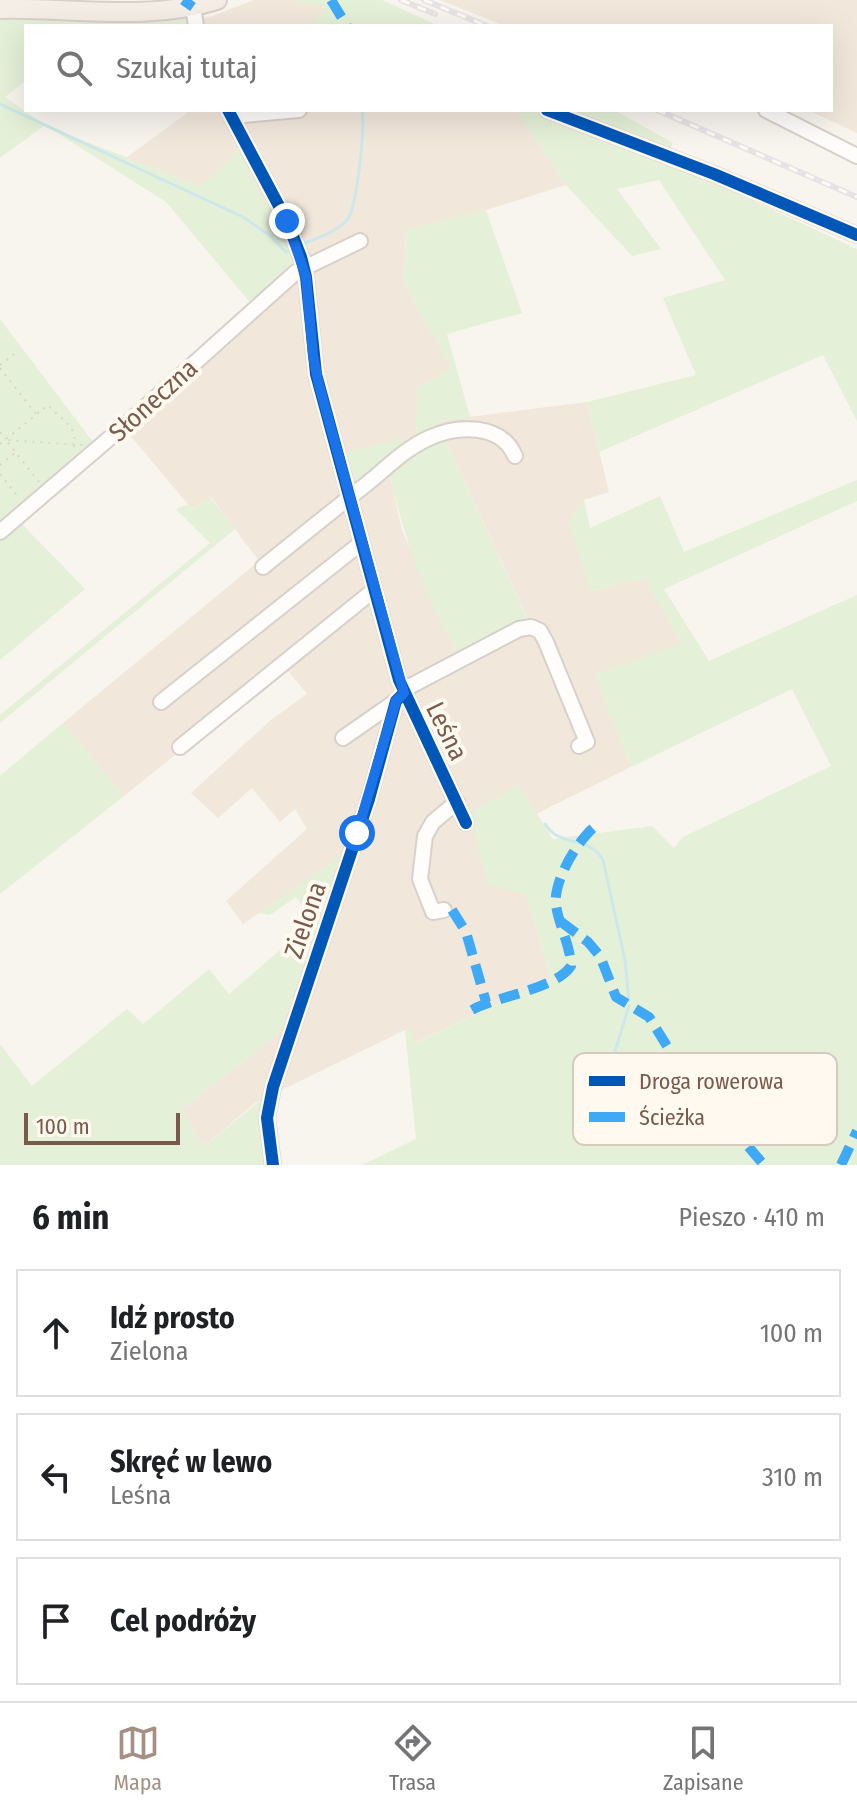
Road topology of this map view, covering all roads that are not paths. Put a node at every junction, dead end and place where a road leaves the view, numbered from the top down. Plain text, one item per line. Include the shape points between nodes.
1 (217, 0) edge
2 (193, 7) junction
3 (0, 9) edge
4 (196, 24) edge
5 (253, 112) edge
6 (552, 112) edge
7 (770, 112) edge
8 (230, 113) edge
9 (857, 156) edge
10 (857, 235) edge
11 (360, 241) dead end
12 (304, 267) junction
13 (515, 456) dead end
14 (348, 497) junction
15 (0, 532) edge
16 (361, 543) junction
17 (263, 567) dead end
18 (374, 590) junction
19 (401, 695) junction
20 (161, 702) dead end
21 (343, 738) dead end
22 (579, 746) dead end
23 (180, 747) dead end
24 (457, 802) junction
25 (466, 823) dead end
26 (444, 910) dead end
27 (273, 1165) edge

1 - 2 main road
2 - 3 main road via 135,12
2 - 4 street
5 - 8 street
6 - 10 street
7 - 9 street
8 - 12 street, Leśna via 287,221
11 - 12 street, Słoneczna
12 - 14 street, Leśna via 314,363
12 - 15 street, Słoneczna
13 - 14 street via 505,439 491,432 445,433 419,443
14 - 16 street, Leśna
14 - 17 street
16 - 18 street, Leśna
16 - 20 street
18 - 19 street, Leśna
18 - 23 street
19 - 21 street
19 - 22 street via 531,627 546,642 587,742
19 - 24 street, Leśna
19 - 27 street, Zielona via 273,1087 267,1118
24 - 25 street, Leśna
24 - 26 street, Leśna via 428,828 420,876 433,912

